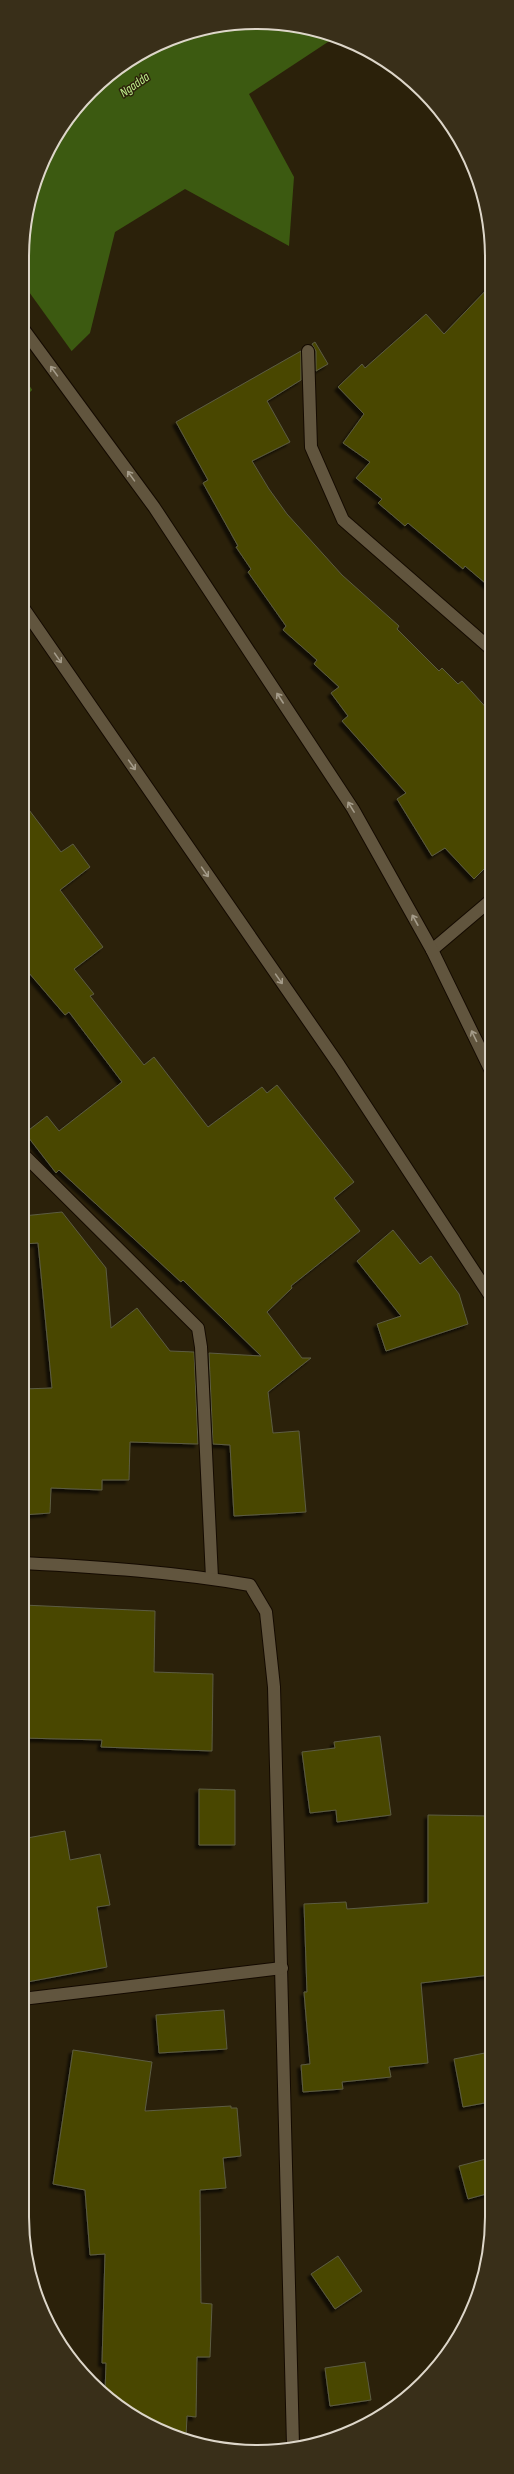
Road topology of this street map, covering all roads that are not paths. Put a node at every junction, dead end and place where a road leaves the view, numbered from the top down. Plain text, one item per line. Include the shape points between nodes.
1 (29, 337) edge
2 (308, 351) dead end
3 (29, 616) edge
4 (485, 644) edge
5 (485, 905) edge
6 (432, 950) junction
7 (485, 1059) edge
8 (29, 1160) edge
9 (485, 1288) edge
10 (29, 1563) edge
11 (212, 1578) junction
12 (282, 1968) junction
13 (29, 1998) edge
14 (293, 2442) edge

6 -> 1 street via 352,809 154,507
2 - 4 street via 311,447 343,520
3 -> 9 street via 338,1066
5 - 6 street
7 -> 6 street
8 - 11 street via 198,1328
10 - 11 street
11 - 12 street via 250,1585 266,1612 274,1687
12 - 13 street
12 - 14 street

